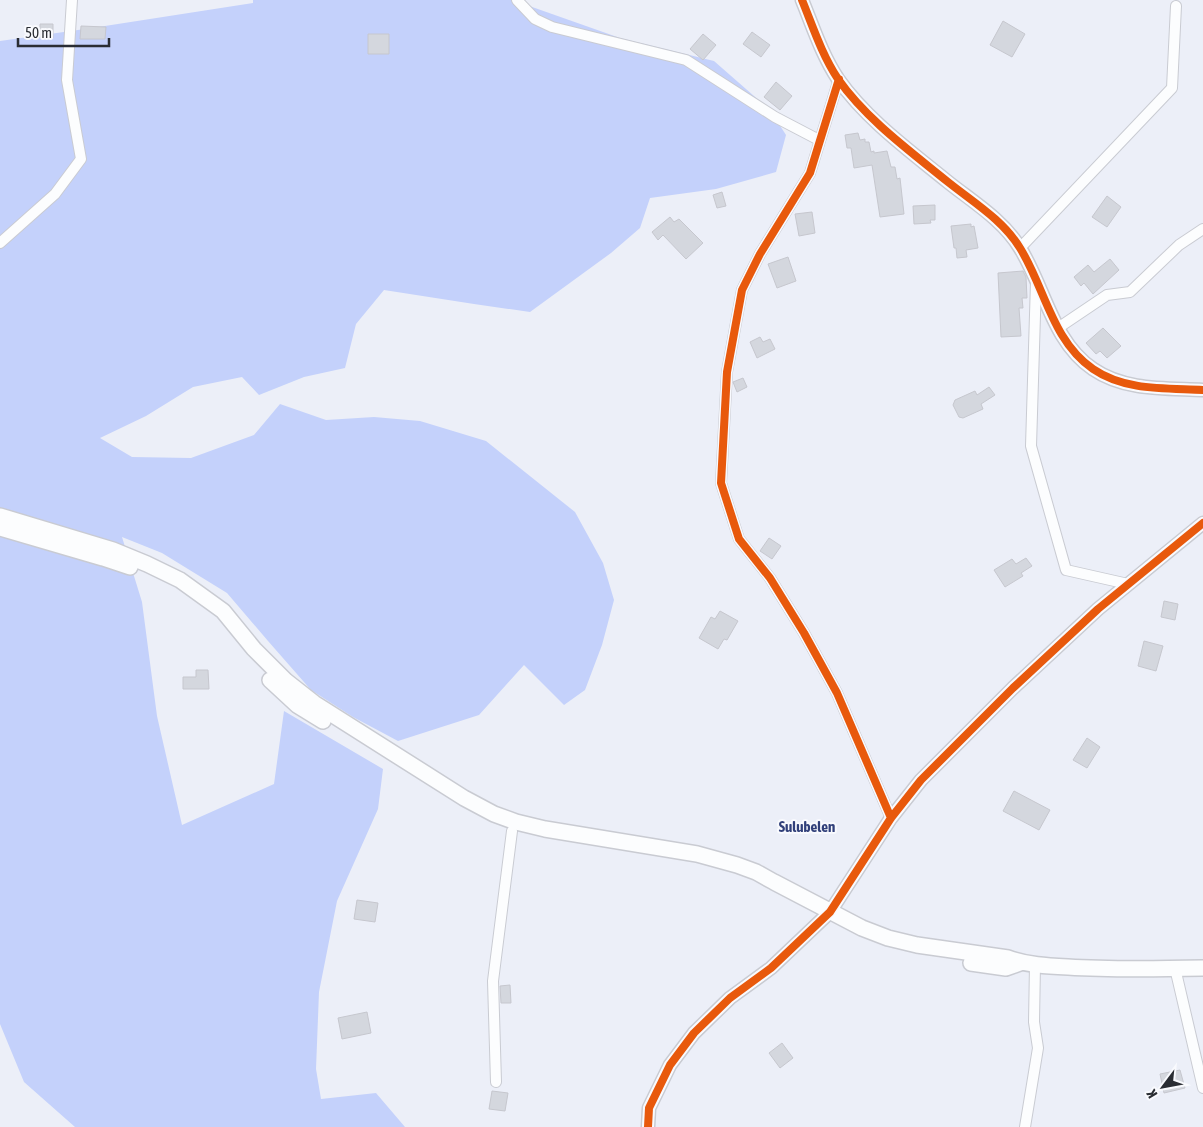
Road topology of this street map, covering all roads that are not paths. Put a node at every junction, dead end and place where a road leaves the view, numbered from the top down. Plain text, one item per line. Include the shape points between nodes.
1 (72, 0) edge
2 (517, 0) edge
3 (802, 0) edge
4 (1176, 6) dead end
5 (839, 79) junction
6 (819, 140) junction
7 (1203, 229) edge
8 (0, 243) edge
9 (1020, 248) junction
10 (1036, 279) junction
11 (1058, 328) junction
12 (1203, 390) edge
13 (0, 516) edge
14 (1203, 523) edge
15 (0, 528) edge
16 (1128, 584) junction
17 (398, 762) junction
18 (890, 818) junction
19 (512, 831) junction
20 (827, 915) junction
21 (1027, 964) junction
22 (1175, 968) junction
23 (1203, 968) edge
24 (496, 1082) dead end
25 (1203, 1088) edge
26 (648, 1127) edge
27 (1025, 1127) edge

1 - 8 street via 66,80 81,159 54,194
2 - 6 street via 535,19 552,27 686,60 775,117
3 - 5 street via 824,54
4 - 9 street via 1172,88
5 - 6 street
5 - 9 street via 858,104 890,135 992,217 1011,234
6 - 18 street via 810,174 760,254 742,290 727,372 721,483 739,539 770,578 804,633 836,693
7 - 11 street via 1179,245 1130,292 1107,295
9 - 10 street
10 - 11 street
10 - 16 street via 1031,446 1066,570
11 - 12 street via 1082,360 1107,377 1126,384
13 - 17 main road via 113,550 180,580 223,611 254,650 286,680
14 - 16 street
15 - 17 main road via 103,558 170,584 217,619 272,682 297,705
16 - 18 street via 1013,688 921,780
17 - 19 main road via 466,810
17 - 20 main road via 494,814 516,822 697,854 737,865 756,872
18 - 20 street
19 - 20 main road via 708,866 768,888
19 - 24 street via 493,981
20 - 21 main road via 888,938
20 - 26 street via 694,1033 670,1065 649,1108
21 - 22 main road via 1115,969
21 - 27 street via 1038,1048
22 - 23 main road
22 - 25 street

